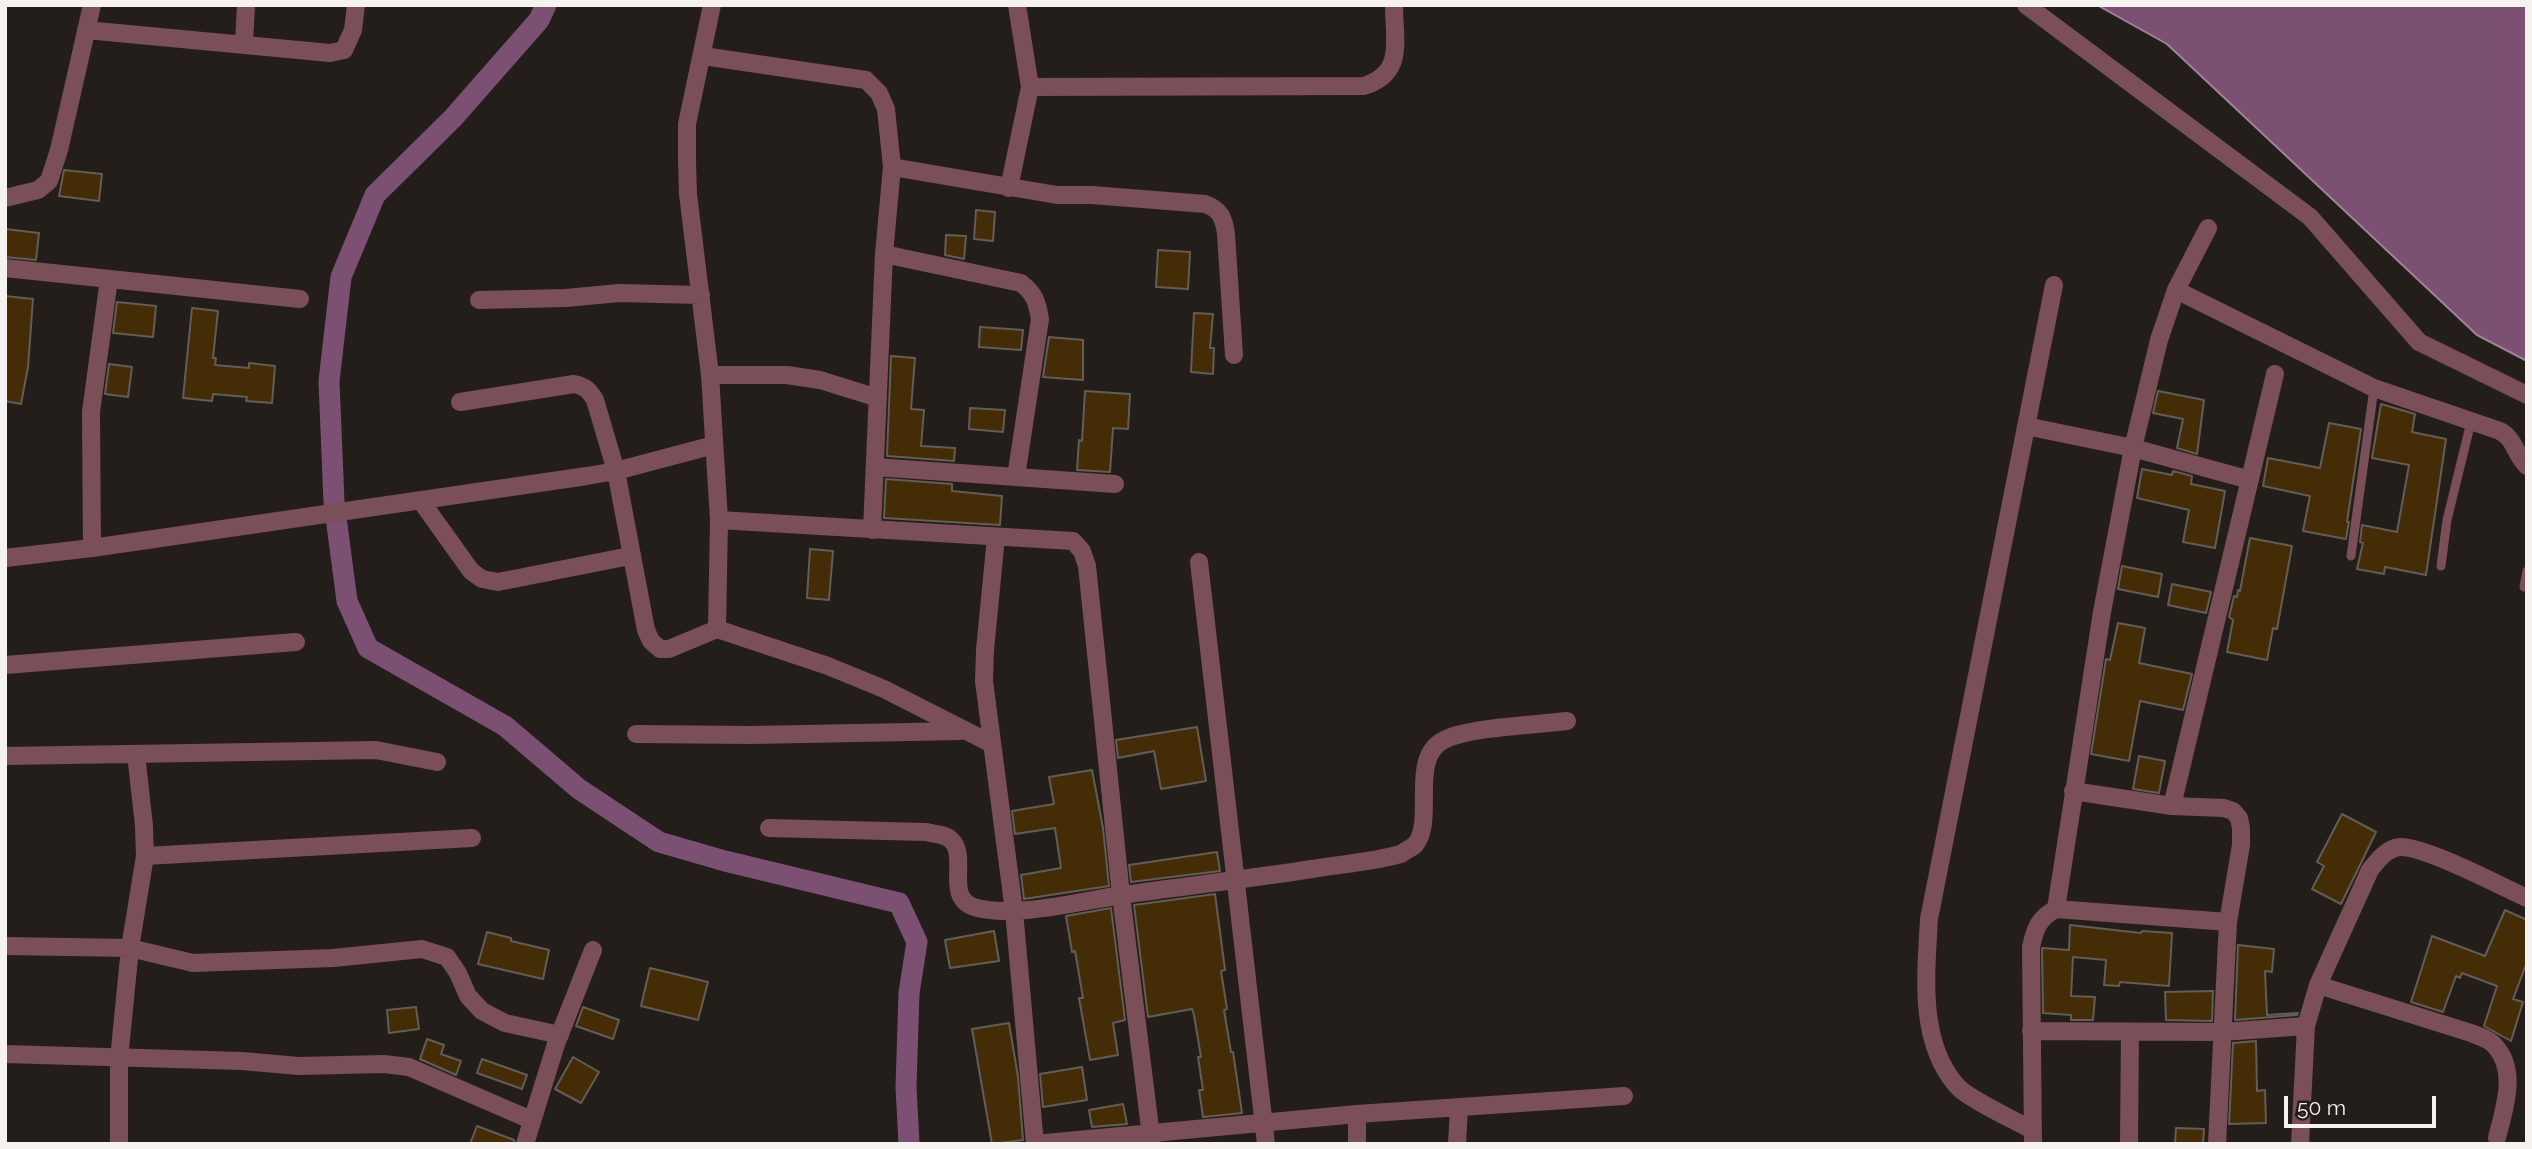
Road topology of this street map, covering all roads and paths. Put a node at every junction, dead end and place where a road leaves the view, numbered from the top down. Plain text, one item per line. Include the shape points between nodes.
1 (92, 5) edge
2 (246, 5) edge
3 (356, 5) edge
4 (712, 5) edge
5 (1017, 5) edge
6 (1394, 5) edge
7 (2026, 5) edge
8 (86, 30) junction
9 (244, 43) junction
10 (703, 56) junction
11 (1030, 87) junction
12 (892, 167) junction
13 (1009, 188) junction
14 (5, 198) edge
15 (2208, 228) dead end
16 (884, 254) junction
17 (5, 268) edge
18 (109, 279) junction
19 (2054, 285) dead end
20 (2176, 290) junction
21 (701, 295) junction
22 (300, 299) dead end
23 (479, 300) dead end
24 (1234, 355) dead end
25 (2275, 374) dead end
26 (710, 375) junction
27 (2374, 388) junction
28 (2527, 396) edge
29 (878, 398) junction
30 (460, 402) dead end
31 (2471, 422) junction
32 (2026, 426) junction
33 (715, 445) junction
34 (2133, 448) junction
35 (2527, 466) edge
36 (875, 467) junction
37 (616, 471) junction
38 (1016, 477) junction
39 (2250, 480) junction
40 (1115, 484) dead end
41 (421, 500) junction
42 (719, 520) junction
43 (872, 530) junction
44 (996, 537) junction
45 (92, 548) junction
46 (630, 556) junction
47 (2351, 556) dead end
48 (5, 558) edge
49 (1199, 562) dead end
50 (2441, 566) dead end
51 (2527, 571) edge
52 (2524, 587) dead end
53 (717, 629) junction
54 (296, 642) dead end
55 (5, 665) edge
56 (1567, 721) dead end
57 (965, 731) junction
58 (636, 733) dead end
59 (992, 744) junction
60 (136, 754) junction
61 (5, 755) edge
62 (438, 762) dead end
63 (2073, 791) junction
64 (2172, 806) junction
65 (769, 828) dead end
66 (472, 838) dead end
67 (145, 856) junction
68 (1236, 880) junction
69 (1121, 895) junction
70 (2527, 898) edge
71 (2056, 909) junction
72 (1014, 911) junction
73 (2228, 922) junction
74 (5, 946) edge
75 (130, 948) junction
76 (593, 950) dead end
77 (2318, 985) junction
78 (2306, 1026) junction
79 (2031, 1031) junction
80 (2130, 1032) junction
81 (2222, 1032) junction
82 (560, 1035) junction
83 (5, 1054) edge
84 (119, 1059) junction
85 (1624, 1096) dead end
86 (1459, 1108) junction
87 (1357, 1114) junction
88 (531, 1120) junction
89 (1264, 1124) junction
90 (2033, 1137) edge
91 (1151, 1138) edge
92 (2497, 1138) dead end
93 (120, 1144) edge
94 (525, 1144) edge
95 (1035, 1144) edge
96 (1266, 1144) edge
97 (1357, 1144) edge
98 (1457, 1144) edge
99 (2129, 1144) edge
100 (2217, 1144) edge
101 (2300, 1144) edge

1 - 8 street
2 - 9 street
3 - 9 street via 353,30 344,50 330,53
4 - 10 street
5 - 11 street
6 - 11 street via 1391,68 1387,76 1364,86
7 - 28 street via 2310,217 2419,342
8 - 9 street
8 - 14 street via 49,181 38,190
10 - 12 street via 866,80 886,109
10 - 21 street via 687,124 688,194
11 - 13 street
12 - 13 street
12 - 16 street
13 - 24 street via 1217,208 1226,234
15 - 20 street
16 - 29 street
16 - 38 street via 1021,283 1032,292 1040,319
17 - 18 street
18 - 22 street
18 - 45 street via 92,412
19 - 32 street
20 - 27 street
20 - 34 street
21 - 23 street via 620,293
21 - 26 street
25 - 39 street
26 - 29 street via 787,375
26 - 33 street
27 - 31 street
27 - 47 lane
29 - 36 street
30 - 37 street via 584,386 595,400
31 - 35 street via 2508,435
31 - 50 lane via 2447,520
32 - 34 street
32 - 90 street via 1929,919 1926,975 1936,1055 1958,1088
33 - 37 street
33 - 42 street
34 - 39 street
34 - 63 street
36 - 38 street
36 - 43 street
37 - 41 street
37 - 46 street
38 - 40 street
39 - 64 street
41 - 45 street
41 - 46 street via 482,579 498,582
42 - 43 street
42 - 53 street
43 - 44 street
44 - 59 street via 984,681
44 - 69 street via 1073,541 1082,551
45 - 48 street
46 - 53 street via 646,629 660,649
49 - 68 street
51 - 52 lane
53 - 57 street via 884,689
54 - 55 street
56 - 68 street via 1463,734 1433,748 1427,762 1421,832 1415,845 1401,854
57 - 58 street
57 - 59 street
59 - 72 street
60 - 61 street
60 - 62 street via 376,750
60 - 67 street
63 - 64 street
63 - 71 street
64 - 73 street via 2224,808 2239,818 2241,845
65 - 72 street via 942,835 953,841 958,853 958,881 965,901
66 - 67 street
67 - 75 street
68 - 69 street
68 - 89 street
69 - 72 street
69 - 91 street
70 - 77 street via 2417,850 2397,847 2370,870
71 - 73 street
71 - 79 street via 2035,927
72 - 95 street
73 - 81 street
74 - 75 street
75 - 82 street via 193,963 334,958 422,949 447,957 468,996 482,1011 505,1023
75 - 84 street
76 - 82 street
77 - 78 street
77 - 92 street via 2471,1032 2494,1044 2504,1059 2509,1086
78 - 81 street
78 - 101 street
79 - 80 street
79 - 90 street
80 - 81 street
80 - 99 street
81 - 100 street
82 - 88 street
83 - 84 street
84 - 88 street via 409,1067
84 - 93 street
85 - 86 street
86 - 87 street
86 - 98 street
87 - 89 street
87 - 97 street
88 - 94 street
89 - 91 street
89 - 96 street
91 - 95 street

